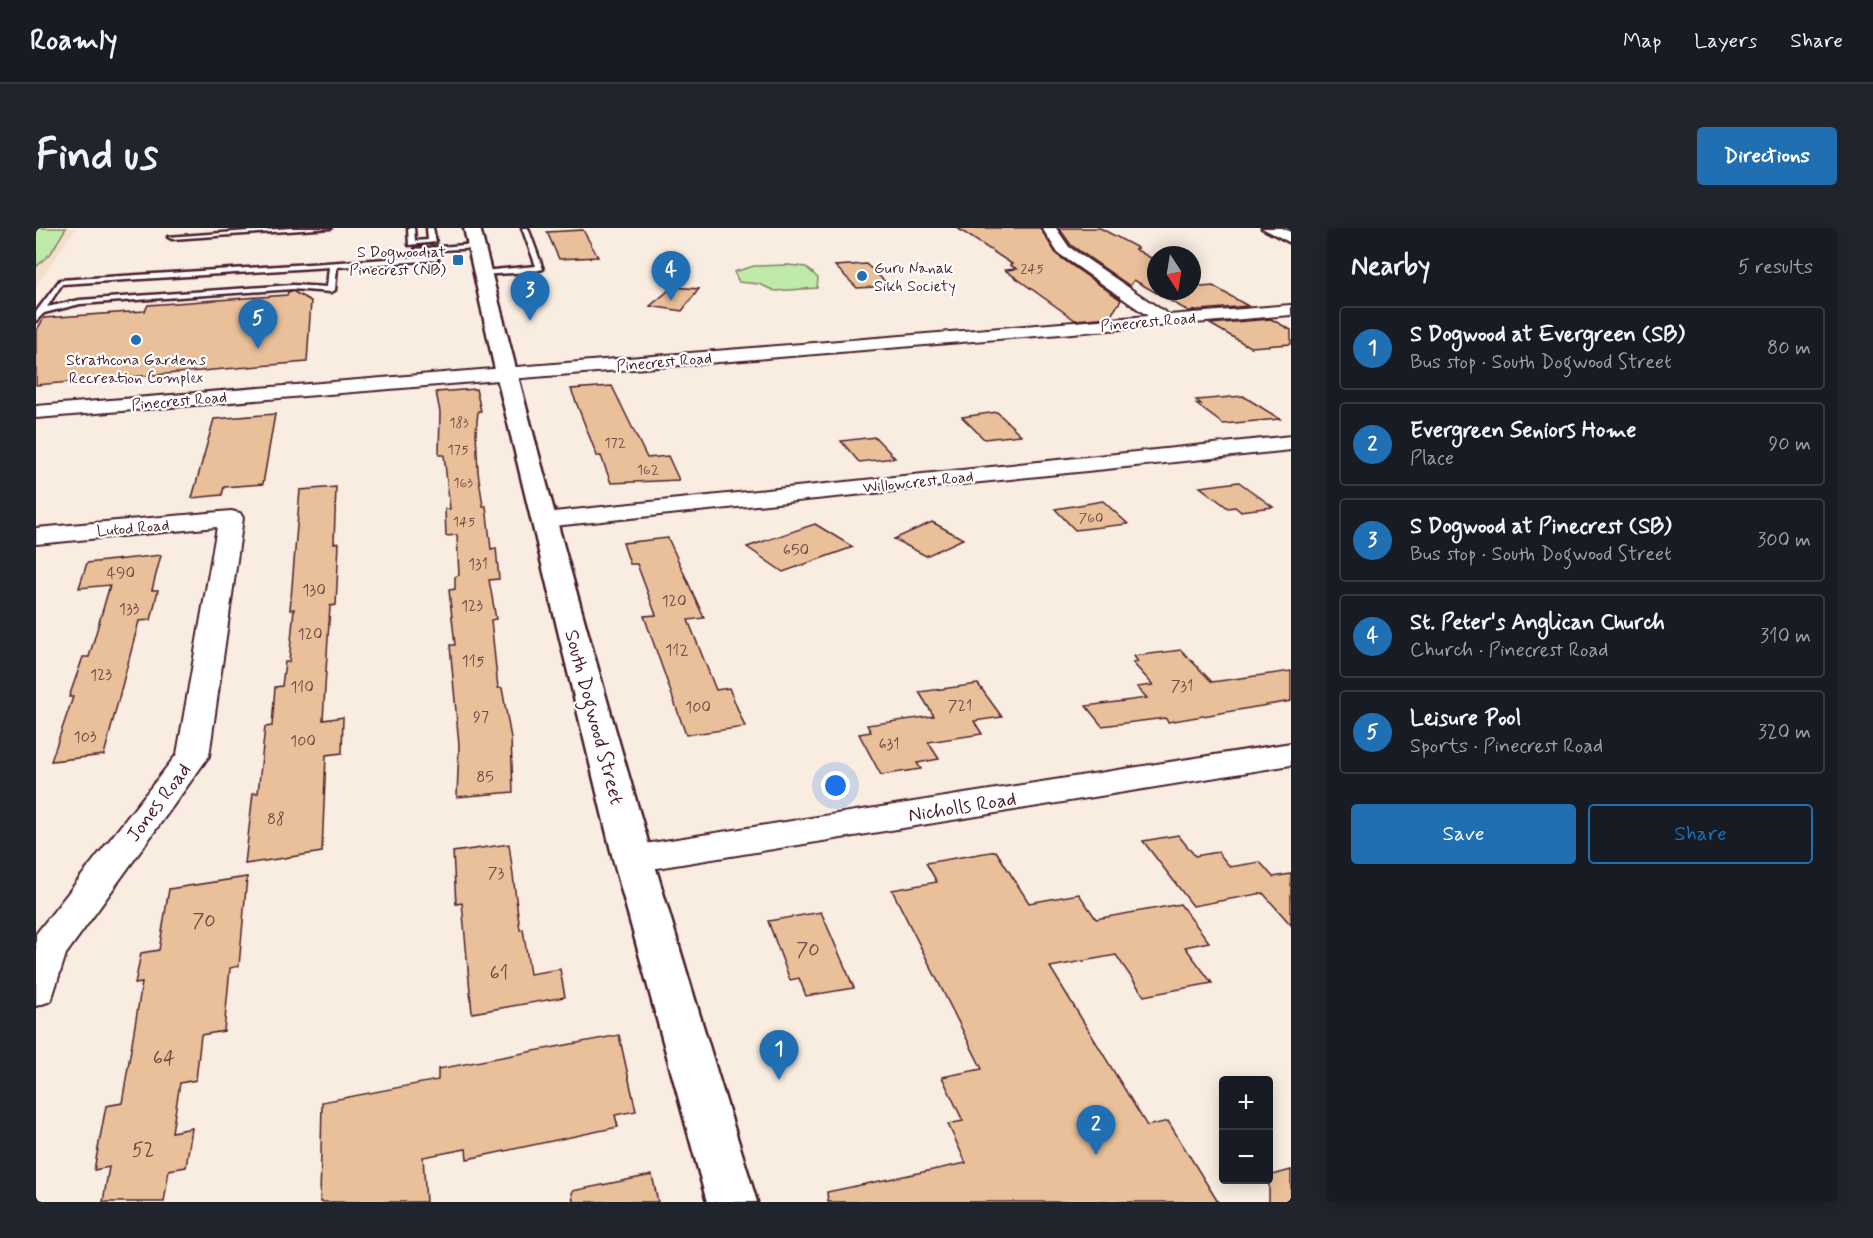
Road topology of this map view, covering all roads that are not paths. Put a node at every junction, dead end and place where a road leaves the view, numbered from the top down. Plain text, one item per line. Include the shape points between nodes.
1 (186, 228) edge
2 (245, 228) edge
3 (328, 228) edge
4 (411, 228) edge
5 (430, 228) edge
6 (525, 228) edge
7 (1049, 228) edge
8 (1270, 228) edge
9 (172, 237) dead end
10 (1291, 238) edge
11 (477, 249) edge
12 (406, 250) dead end
13 (435, 258) dead end
14 (333, 264) junction
15 (1291, 310) edge
16 (38, 315) edge
17 (1165, 320) junction
18 (506, 374) junction
19 (36, 412) edge
20 (1291, 443) edge
21 (231, 518) joint
22 (544, 520) junction
23 (36, 536) edge
24 (1291, 754) edge
25 (632, 859) junction
26 (36, 989) edge
27 (732, 1202) edge

1 - 2 lane
3 - 9 lane
4 - 5 lane via 412,243 432,242
6 - 11 lane via 540,267
7 - 17 street via 1063,250
8 - 10 main road
11 - 12 lane
11 - 18 main road, South Dogwood Street
13 - 14 lane
14 - 16 lane via 60,282
14 - 16 lane via 331,290 292,287 80,302
15 - 17 street, Pinecrest Road
17 - 18 street, Pinecrest Road
18 - 19 street, Pinecrest Road
18 - 22 main road, South Dogwood Street
20 - 22 street, Willowcrest Road
21 - 23 street, Lutod Road
21 - 26 street, Jones Road via 194,756 47,949
22 - 25 main road, South Dogwood Street
24 - 25 street, Nicholls Road
25 - 27 main road, South Dogwood Street

